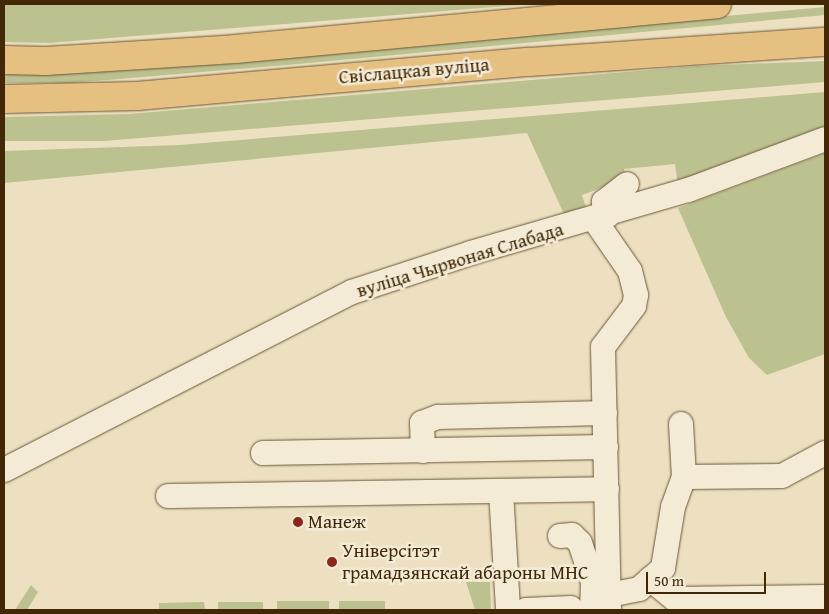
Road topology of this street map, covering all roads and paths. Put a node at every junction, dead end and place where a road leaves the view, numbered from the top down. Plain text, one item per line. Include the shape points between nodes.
1 (717, 4) edge
2 (825, 42) edge
3 (4, 60) edge
4 (4, 99) edge
5 (825, 139) edge
6 (627, 184) dead end
7 (601, 217) junction
8 (605, 413) junction
9 (681, 424) dead end
10 (606, 447) junction
11 (423, 451) junction
12 (263, 453) dead end
13 (825, 453) edge
14 (4, 470) edge
15 (684, 478) junction
16 (607, 489) junction
17 (501, 491) junction
18 (168, 496) dead end
19 (560, 536) dead end
20 (650, 580) junction
21 (825, 597) edge
22 (595, 606) edge
23 (508, 610) edge
24 (526, 610) edge

1 - 3 main road, Свіслацкая вуліца via 235,49 46,61
2 - 4 main road, Свіслацкая вуліца via 529,62 137,96
5 - 7 street, вуліца Чырвоная Слабада via 688,190
6 - 7 street via 604,202
7 - 8 street via 636,284 634,306 603,347
7 - 14 street, вуліца Чырвоная Слабада via 471,252 352,292 306,318 201,366
8 - 10 street
8 - 11 street via 438,417 422,423
9 - 15 street
10 - 11 street
10 - 16 street
11 - 12 street
13 - 15 street via 782,476
15 - 20 street via 673,508 663,568
16 - 17 street
16 - 22 street
17 - 18 street
17 - 23 street
19 - 22 street via 572,535 580,543 593,582
20 - 21 street via 675,599
20 - 22 street via 639,589
22 - 24 street

